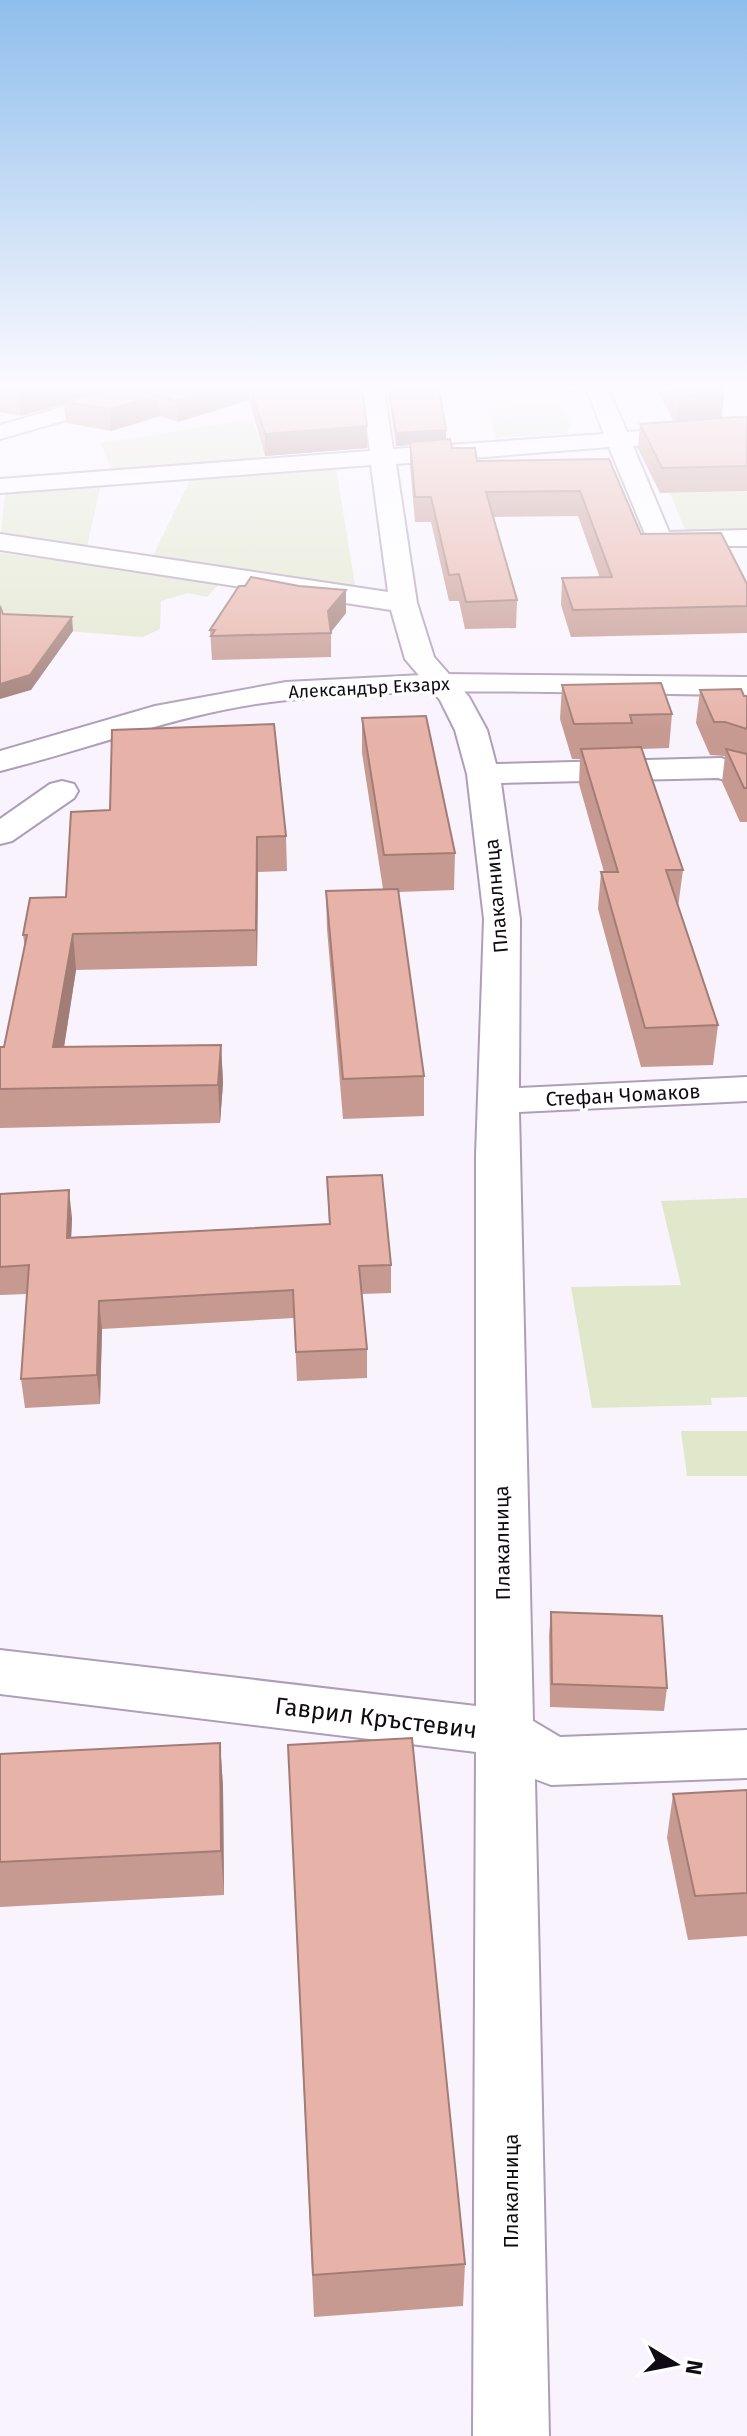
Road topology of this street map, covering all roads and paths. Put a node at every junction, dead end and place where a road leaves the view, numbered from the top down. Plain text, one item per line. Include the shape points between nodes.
1 (389, 504) edge
2 (645, 504) edge
3 (747, 538) edge
4 (0, 542) edge
5 (403, 603) junction
6 (747, 671) edge
7 (435, 675) junction
8 (747, 686) edge
9 (80, 707) dead end
10 (0, 761) edge
11 (483, 774) junction
12 (747, 777) edge
13 (62, 791) dead end
14 (0, 834) edge
15 (747, 1089) edge
16 (500, 1101) junction
17 (0, 1672) edge
18 (504, 1732) junction
19 (747, 1754) edge
20 (511, 2436) edge

1 - 5 street, Плакалница
2 - 3 street via 659,540
4 - 5 street
5 - 7 street, Плакалница via 420,659
6 - 7 street, Александър Екзарх
7 - 8 street, Александър Екзарх
7 - 9 street, Александър Екзарх via 275,673 151,690
7 - 10 street, Александър Екзарх via 250,696 155,715
7 - 11 street, Плакалница via 471,730
11 - 12 street via 721,768
11 - 16 street, Плакалница via 502,919
13 - 14 street
15 - 16 street, Стефан Чомаков
16 - 18 street, Плакалница
17 - 18 street, Гаврил Кръстевич
18 - 19 street, Гаврил Кръстевич via 551,1761
18 - 20 street, Плакалница

